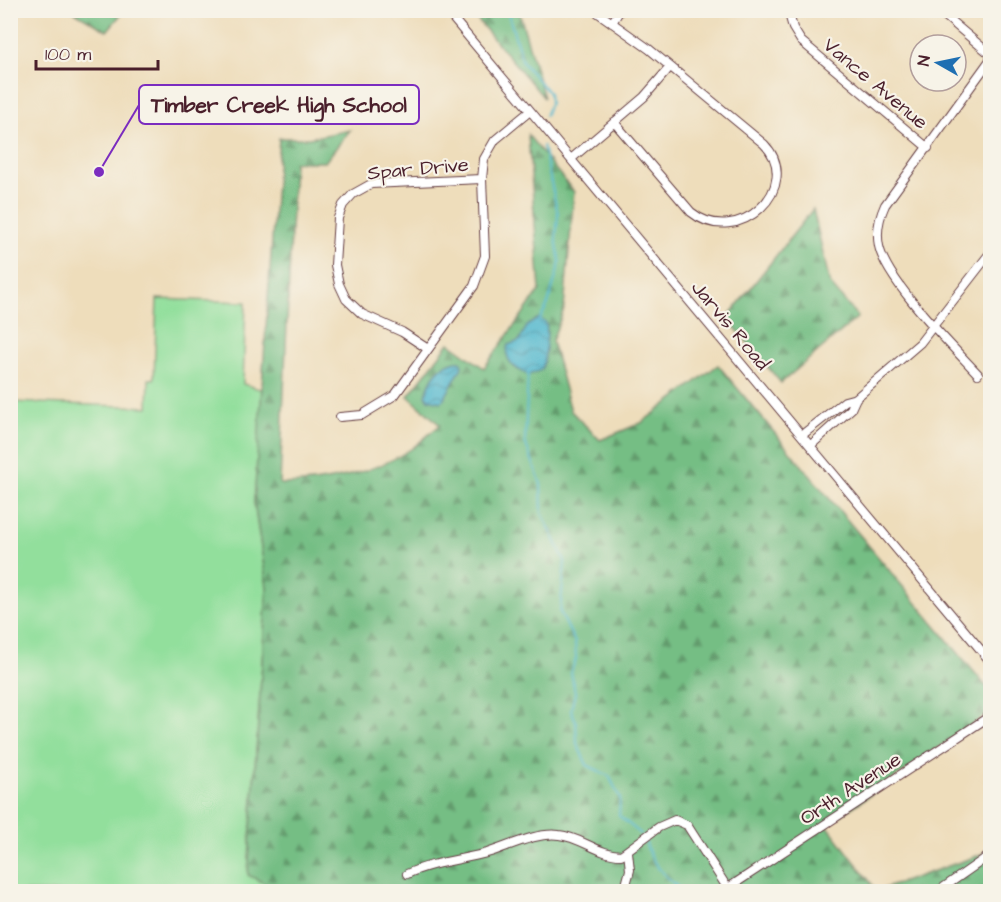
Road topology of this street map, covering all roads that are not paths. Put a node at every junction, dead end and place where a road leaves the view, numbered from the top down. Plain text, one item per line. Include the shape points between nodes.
1 (446, 10) edge
2 (594, 10) edge
3 (620, 10) edge
4 (788, 10) edge
5 (938, 10) edge
6 (612, 23) junction
7 (990, 54) edge
8 (990, 60) edge
9 (670, 67) junction
10 (530, 111) junction
11 (614, 122) junction
12 (928, 148) junction
13 (571, 159) junction
14 (482, 179) junction
15 (990, 253) edge
16 (934, 327) junction
17 (428, 349) junction
18 (978, 374) dead end
19 (856, 398) junction
20 (340, 417) dead end
21 (802, 435) junction
22 (811, 445) junction
23 (990, 661) edge
24 (990, 716) edge
25 (628, 852) junction
26 (990, 855) edge
27 (407, 874) dead end
28 (729, 890) edge
29 (624, 891) edge
30 (937, 891) edge

1 - 10 street, Jarvis Road
2 - 6 street
3 - 6 street
4 - 12 street, Vance Avenue via 801,40
5 - 7 street
6 - 9 street
8 - 12 street
9 - 11 street via 650,92
9 - 11 street via 772,154 777,171 775,184 754,214 726,225 696,216
10 - 13 street, Jarvis Road
10 - 14 street via 490,146
11 - 13 street
12 - 16 street via 885,205 878,233 885,263
13 - 21 street, Jarvis Road
14 - 17 street via 485,238 481,271
14 - 17 street, Spar Drive via 371,184 343,204 338,218 335,265 346,299 362,314
15 - 16 street
16 - 18 street
16 - 19 street
17 - 20 street via 390,399 362,415
19 - 21 street via 845,401
19 - 22 street via 851,409
21 - 22 street, Jarvis Road
22 - 23 street, Jarvis Road
24 - 28 street, Orth Avenue
25 - 27 street via 612,855 574,838 553,834 479,855 441,861
25 - 28 street via 667,822 684,822
25 - 29 street via 630,870
26 - 30 street

